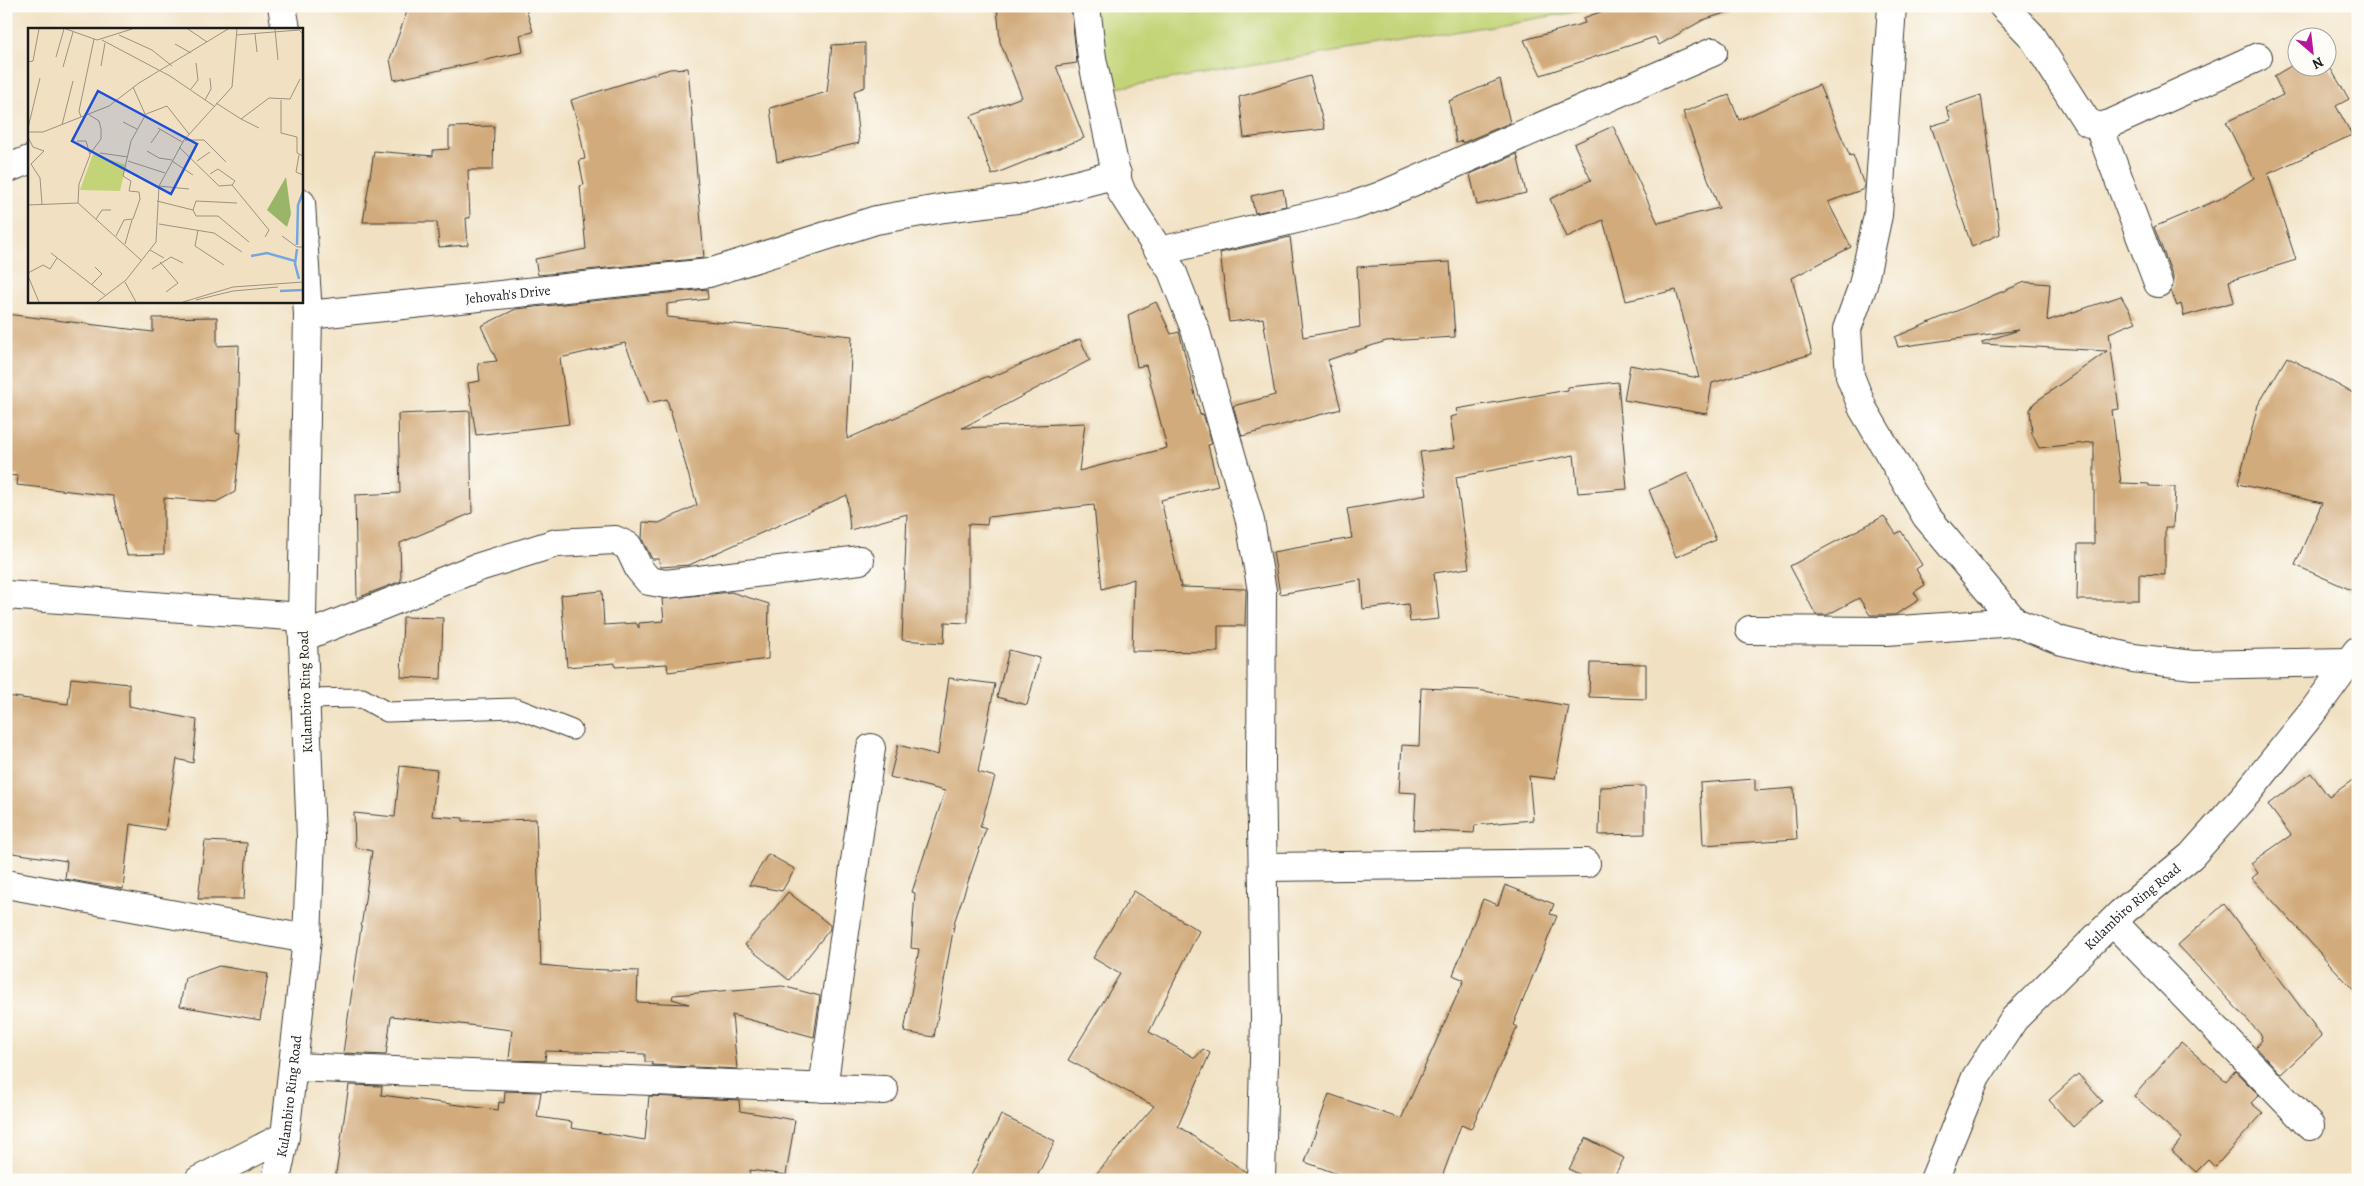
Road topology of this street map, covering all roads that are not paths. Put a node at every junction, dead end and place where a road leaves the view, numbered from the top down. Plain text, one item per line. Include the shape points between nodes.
1 (282, 6) edge
2 (1086, 6) edge
3 (1892, 6) edge
4 (2003, 6) edge
5 (286, 28) edge
6 (1713, 52) dead end
7 (2258, 57) dead end
8 (2099, 127) junction
9 (28, 160) edge
10 (6, 169) edge
11 (1116, 174) junction
12 (302, 219) edge
13 (1160, 251) junction
14 (2158, 283) dead end
15 (308, 315) junction
16 (860, 560) dead end
17 (6, 595) edge
18 (2015, 622) junction
19 (303, 627) junction
20 (1750, 630) dead end
21 (2353, 656) edge
22 (306, 699) junction
23 (572, 730) dead end
24 (871, 748) dead end
25 (1586, 863) dead end
26 (1262, 867) junction
27 (6, 884) edge
28 (2112, 922) junction
29 (307, 939) junction
30 (293, 1067) junction
31 (823, 1088) junction
32 (884, 1090) dead end
33 (2310, 1126) dead end
34 (285, 1136) junction
35 (199, 1180) edge
36 (276, 1180) edge
37 (1261, 1180) edge
38 (1934, 1180) edge

1 - 5 street
2 - 11 street via 1092,58
3 - 18 street via 1878,215 1863,284 1847,329 1850,376 1863,409 1926,516
4 - 8 street via 2032,36 2087,122
6 - 13 street via 1378,197
7 - 8 street
8 - 14 street
9 - 10 street
11 - 13 street via 1122,193
11 - 15 street, Jehovah's Drive via 1025,198 876,220 709,273
12 - 15 street, Kulambiro Ring Road
13 - 26 street via 1172,271 1196,332 1250,521 1262,591
15 - 19 street, Kulambiro Ring Road
16 - 19 street via 666,584 649,581 628,546 615,540 556,543
17 - 19 street
18 - 20 street via 1886,631
18 - 21 street via 2062,641 2133,658 2194,664
19 - 22 street, Kulambiro Ring Road
21 - 28 street, Kulambiro Ring Road via 2248,792 2191,856
22 - 23 lane via 362,698 387,712 516,708
22 - 29 street, Kulambiro Ring Road via 311,838
24 - 31 street
25 - 26 street
26 - 37 street via 1265,1019
27 - 29 street
28 - 33 street
28 - 38 street, Kulambiro Ring Road via 2014,1019 1976,1077
29 - 30 street, Kulambiro Ring Road
30 - 31 street
30 - 34 street, Kulambiro Ring Road
31 - 32 street
34 - 35 street
34 - 36 street, Kulambiro Ring Road

